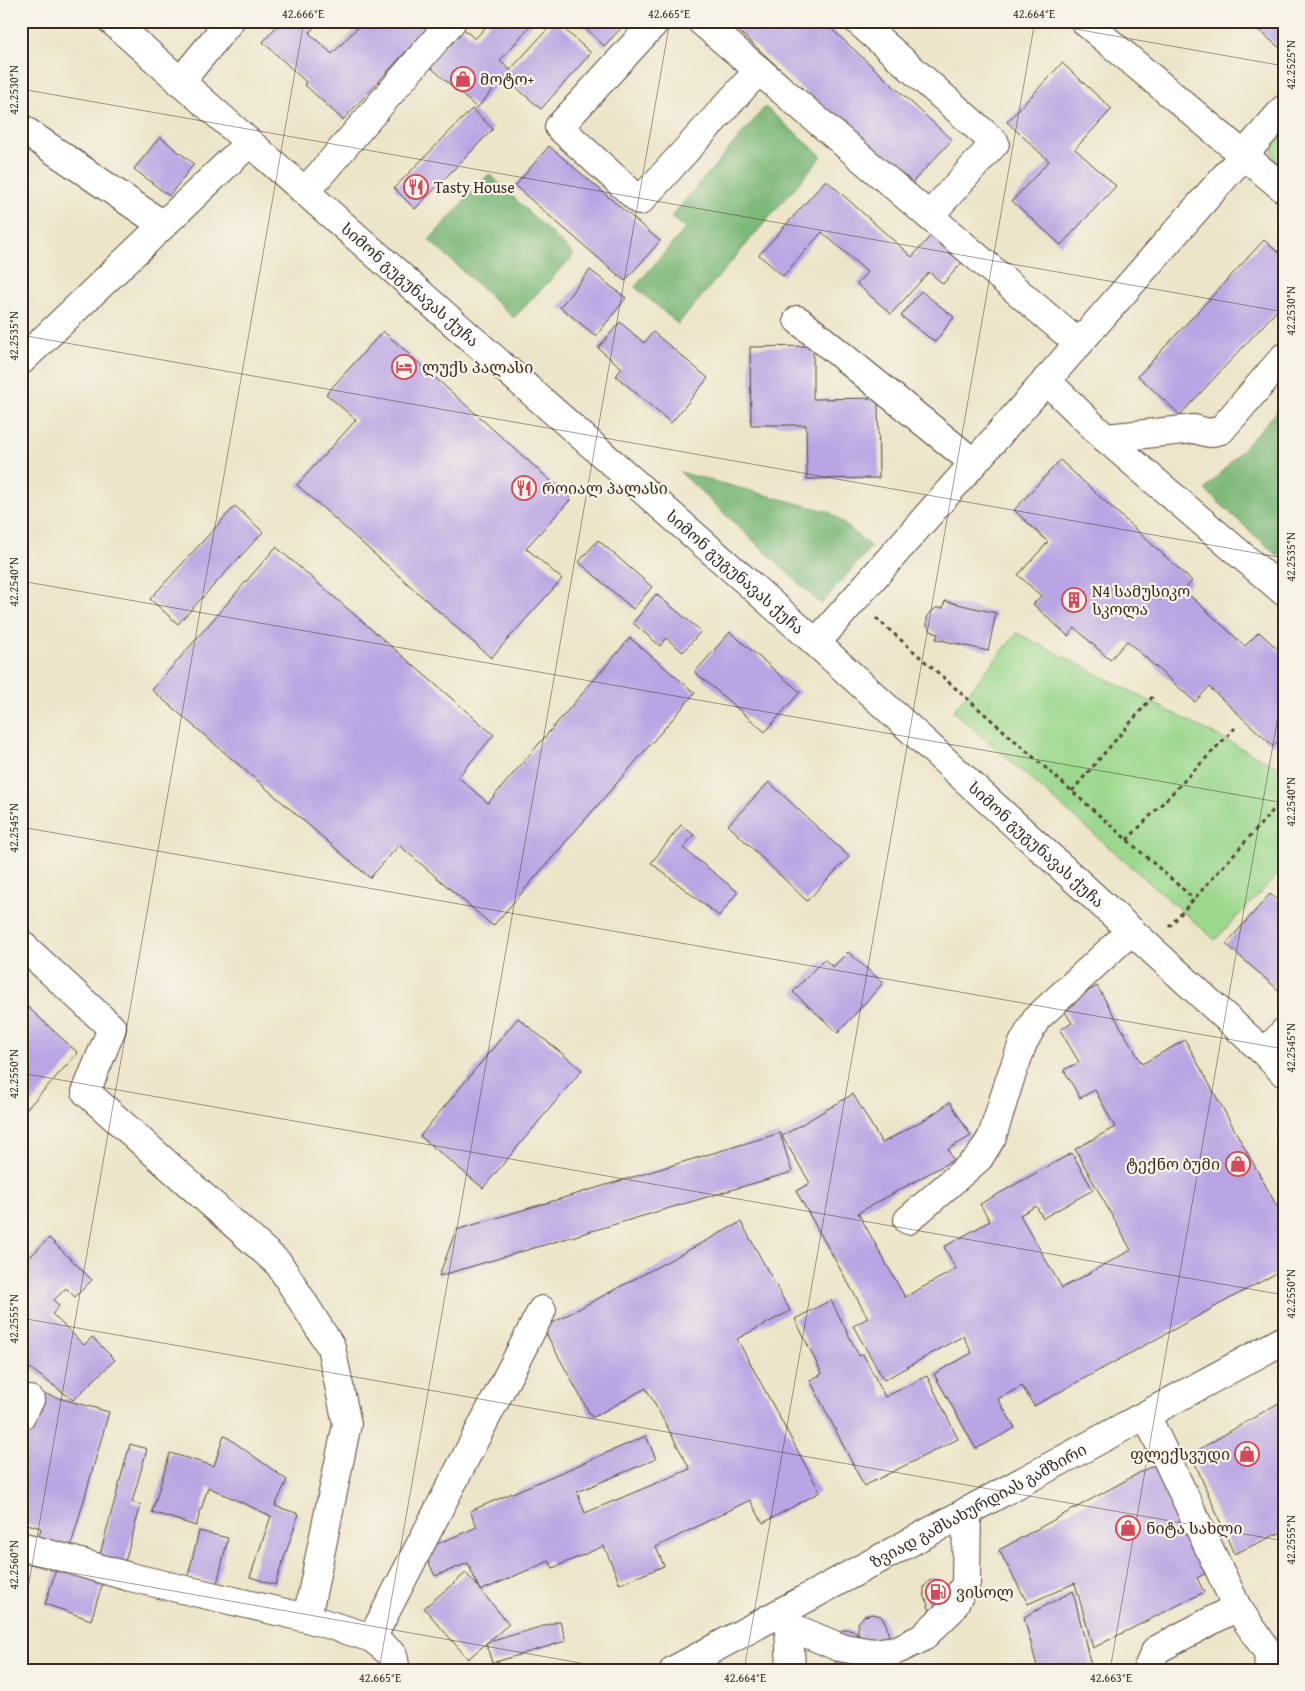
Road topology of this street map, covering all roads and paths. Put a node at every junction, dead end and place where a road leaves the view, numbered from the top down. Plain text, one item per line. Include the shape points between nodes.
1 (112, 21) edge
2 (230, 21) edge
3 (452, 21) edge
4 (656, 21) edge
5 (702, 21) edge
6 (858, 21) edge
7 (1084, 21) edge
8 (759, 70) junction
9 (180, 82) junction
10 (1284, 109) edge
11 (21, 128) edge
12 (249, 142) junction
13 (1244, 154) junction
14 (1284, 189) edge
15 (305, 192) junction
16 (929, 216) junction
17 (163, 225) junction
18 (798, 320) dead end
19 (1079, 344) junction
20 (1284, 357) edge
21 (21, 361) edge
22 (1046, 380) junction
23 (1105, 438) junction
24 (974, 463) junction
25 (1284, 592) edge
26 (854, 600) junction
27 (816, 643) junction
28 (1154, 695) dead end
29 (1235, 728) dead end
30 (1072, 791) junction
31 (1284, 798) edge
32 (1127, 840) junction
33 (1194, 899) junction
34 (1141, 940) junction
35 (21, 944) edge
36 (1284, 1032) edge
37 (1265, 1053) junction
38 (1284, 1073) edge
39 (908, 1220) dead end
40 (542, 1310) dead end
41 (1284, 1340) edge
42 (1146, 1415) junction
43 (967, 1511) junction
44 (21, 1546) edge
45 (1237, 1608) junction
46 (307, 1618) junction
47 (784, 1620) junction
48 (372, 1638) junction
49 (396, 1670) edge
50 (674, 1670) edge
51 (791, 1670) edge
52 (1147, 1670) edge
53 (1269, 1670) edge

1 - 9 main road, სიმონ გუგუნავას ქუჩა
2 - 9 main road
3 - 15 main road
4 - 8 main road via 559,127 640,201
5 - 8 main road
6 - 16 main road via 995,143
7 - 13 main road
8 - 16 main road
9 - 12 main road, სიმონ გუგუნავას ქუჩა
10 - 13 main road
11 - 17 main road
12 - 15 main road, სიმონ გუგუნავას ქუჩა
12 - 17 main road
13 - 14 main road
13 - 19 main road
15 - 27 main road, სიმონ გუგუნავას ქუჩა
16 - 19 main road
17 - 21 main road
18 - 24 main road
19 - 22 main road
20 - 23 main road via 1221,430 1209,433 1194,429
22 - 23 main road
22 - 24 main road
23 - 25 main road
24 - 26 main road
26 - 27 main road
26 - 30 path
27 - 34 main road, სიმონ გუგუნავას ქუჩა
28 - 30 path
29 - 32 path
30 - 32 path
31 - 33 path
32 - 33 path
33 - 34 path
34 - 37 main road, სიმონ გუგუნავას ქუჩა
34 - 39 main road via 1037,1018 1023,1043 992,1137 979,1158
35 - 46 main road via 112,1028 86,1092 279,1264 331,1347 347,1424
36 - 37 main road
37 - 38 main road, სიმონ გუგუნავას ქუჩა
40 - 48 main road
41 - 42 main road, ზვიად გამსახურდიას გამზირი
42 - 43 main road, ზვიად გამსახურდიას გამზირი
42 - 45 main road
43 - 47 main road, ზვიად გამსახურდიას გამზირი
43 - 47 main road via 966,1583 951,1610 922,1638 897,1650 873,1654 838,1647
44 - 46 main road via 130,1577
45 - 52 main road via 1156,1650
45 - 53 main road via 1268,1652
46 - 48 main road
47 - 50 main road, ზვიად გამსახურდიას გამზირი
47 - 51 main road
48 - 49 main road via 393,1655

